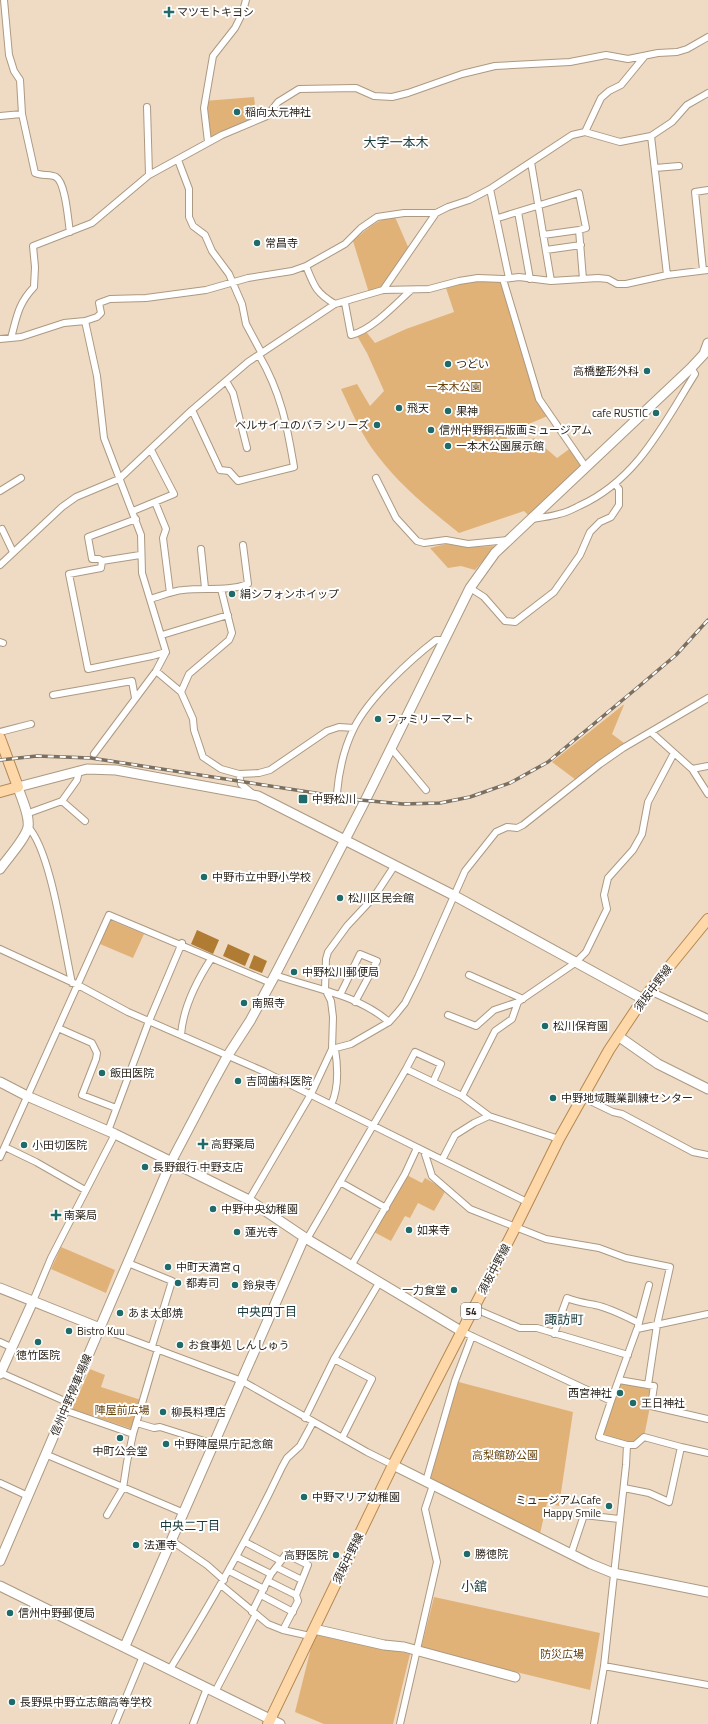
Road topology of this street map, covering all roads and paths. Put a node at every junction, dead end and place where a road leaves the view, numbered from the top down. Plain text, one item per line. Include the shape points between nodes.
1 (4, 0) edge
2 (246, 0) edge
3 (708, 37) edge
4 (644, 57) junction
5 (708, 93) edge
6 (147, 107) dead end
7 (22, 114) junction
8 (0, 116) edge
9 (585, 132) junction
10 (651, 136) junction
11 (208, 142) junction
12 (178, 160) junction
13 (531, 162) junction
14 (679, 166) dead end
15 (655, 168) junction
16 (149, 175) junction
17 (490, 189) junction
18 (708, 190) edge
19 (538, 207) junction
20 (518, 212) junction
21 (436, 213) junction
22 (498, 218) junction
23 (579, 230) junction
24 (70, 232) junction
25 (543, 236) junction
26 (581, 245) junction
27 (546, 250) junction
28 (306, 266) junction
29 (706, 270) edge
30 (667, 275) junction
31 (509, 278) junction
32 (503, 279) junction
33 (530, 279) junction
34 (583, 279) junction
35 (551, 280) junction
36 (233, 284) junction
37 (383, 290) junction
38 (411, 290) junction
39 (344, 303) junction
40 (335, 304) junction
41 (84, 322) junction
42 (11, 338) junction
43 (0, 339) edge
44 (708, 343) edge
45 (260, 354) junction
46 (706, 355) edge
47 (691, 368) junction
48 (226, 381) junction
49 (192, 410) junction
50 (247, 448) dead end
51 (151, 450) junction
52 (585, 466) junction
53 (21, 478) dead end
54 (119, 478) junction
55 (376, 478) dead end
56 (615, 484) junction
57 (0, 491) edge
58 (155, 502) junction
59 (133, 512) junction
60 (136, 519) junction
61 (532, 519) junction
62 (2, 529) dead end
63 (509, 540) junction
64 (243, 545) dead end
65 (201, 549) dead end
66 (13, 552) junction
67 (140, 555) junction
68 (102, 561) junction
69 (0, 565) edge
70 (205, 588) junction
71 (470, 588) junction
72 (222, 589) junction
73 (170, 593) junction
74 (150, 599) junction
75 (228, 615) junction
76 (162, 635) junction
77 (445, 640) junction
78 (166, 652) junction
79 (156, 671) junction
80 (181, 692) junction
81 (53, 695) dead end
82 (135, 698) junction
83 (708, 698) edge
84 (31, 724) dead end
85 (354, 728) junction
86 (0, 732) edge
87 (652, 733) junction
88 (0, 738) edge
89 (391, 748) junction
90 (674, 753) junction
91 (94, 754) dead end
92 (708, 766) edge
93 (692, 769) junction
94 (80, 771) junction
95 (239, 774) junction
96 (18, 787) junction
97 (426, 790) dead end
98 (0, 792) edge
99 (337, 793) dead end
100 (253, 794) junction
101 (708, 794) edge
102 (62, 801) junction
103 (26, 814) junction
104 (85, 821) dead end
105 (28, 826) junction
106 (344, 839) junction
107 (395, 865) junction
108 (0, 869) edge
109 (455, 896) junction
110 (708, 919) edge
111 (181, 945) junction
112 (0, 949) edge
113 (212, 959) junction
114 (575, 963) junction
115 (275, 975) junction
116 (469, 975) dead end
117 (271, 983) junction
118 (75, 984) junction
119 (324, 989) junction
120 (650, 991) junction
121 (340, 995) junction
122 (644, 999) junction
123 (521, 1001) junction
124 (355, 1002) junction
125 (448, 1015) dead end
126 (708, 1018) edge
127 (149, 1021) junction
128 (389, 1022) junction
129 (58, 1028) junction
130 (181, 1035) junction
131 (618, 1036) junction
132 (333, 1049) junction
133 (228, 1055) junction
134 (406, 1069) junction
135 (0, 1082) edge
136 (433, 1082) junction
137 (708, 1089) edge
138 (311, 1094) junction
139 (27, 1096) junction
140 (462, 1096) junction
141 (582, 1098) junction
142 (331, 1105) junction
143 (116, 1108) junction
144 (489, 1116) junction
145 (374, 1126) junction
146 (111, 1132) junction
147 (559, 1139) junction
148 (5, 1147) junction
149 (417, 1148) junction
150 (424, 1151) junction
151 (708, 1156) edge
152 (0, 1157) edge
153 (442, 1160) junction
154 (171, 1162) junction
155 (340, 1182) junction
156 (85, 1190) junction
157 (249, 1200) junction
158 (527, 1202) junction
159 (386, 1208) junction
160 (515, 1228) junction
161 (306, 1238) junction
162 (128, 1263) junction
163 (351, 1266) junction
164 (379, 1283) junction
165 (649, 1285) dead end
166 (0, 1288) edge
167 (33, 1301) junction
168 (473, 1308) junction
169 (708, 1314) edge
170 (657, 1325) junction
171 (638, 1326) junction
172 (100, 1328) junction
173 (461, 1331) junction
174 (554, 1334) junction
175 (472, 1336) junction
176 (0, 1342) edge
177 (155, 1347) junction
178 (13, 1348) junction
179 (628, 1355) junction
180 (334, 1359) junction
181 (0, 1374) edge
182 (619, 1380) junction
183 (242, 1381) junction
184 (648, 1385) junction
185 (611, 1401) junction
186 (66, 1406) junction
187 (305, 1418) junction
188 (708, 1419) edge
189 (313, 1422) junction
190 (137, 1423) junction
191 (133, 1434) junction
192 (342, 1438) junction
193 (214, 1444) junction
194 (627, 1444) junction
195 (681, 1447) junction
196 (708, 1453) edge
197 (45, 1454) junction
198 (394, 1465) junction
199 (0, 1483) edge
200 (429, 1483) junction
201 (123, 1488) junction
202 (624, 1488) junction
203 (28, 1496) junction
204 (184, 1513) junction
205 (107, 1515) dead end
206 (619, 1519) junction
207 (172, 1541) junction
208 (245, 1542) junction
209 (571, 1554) junction
210 (237, 1557) junction
211 (0, 1561) edge
212 (281, 1561) junction
213 (278, 1568) junction
214 (229, 1571) junction
215 (613, 1573) junction
216 (271, 1574) junction
217 (302, 1580) junction
218 (268, 1581) junction
219 (222, 1582) junction
220 (0, 1586) edge
221 (262, 1592) junction
222 (708, 1592) edge
223 (296, 1596) junction
224 (292, 1612) junction
225 (254, 1613) junction
226 (283, 1630) junction
227 (312, 1633) junction
228 (125, 1646) junction
229 (417, 1651) junction
230 (143, 1656) junction
231 (604, 1666) junction
232 (170, 1669) junction
233 (515, 1677) dead end
234 (708, 1685) edge
235 (211, 1690) junction
236 (269, 1721) edge
237 (114, 1724) edge
238 (193, 1724) edge
239 (280, 1724) edge
240 (400, 1724) edge
241 (594, 1724) edge

1 - 7 street via 9,55 20,80
2 - 11 street via 235,28 213,56 204,108
3 - 4 street via 677,52
4 - 9 street via 621,85 601,98
4 - 11 street via 628,59 606,55 570,62 495,66 392,96 374,96 356,88 299,89 278,102 267,116
5 - 10 street via 687,105 672,122
6 - 16 street
7 - 8 street
7 - 24 street via 34,173 59,179 64,192
9 - 10 street via 620,142
9 - 13 street via 572,135
10 - 15 street
11 - 12 street
12 - 16 street
12 - 36 street via 189,189 189,217 192,226 205,236
13 - 17 street
13 - 19 street
14 - 15 street
15 - 30 street
16 - 24 street via 92,223
17 - 21 street
17 - 22 street
18 - 29 street via 695,192
19 - 20 street
19 - 23 street via 579,193 586,228
19 - 25 street
20 - 22 street
20 - 33 street
21 - 28 street via 404,213 377,217 345,244
21 - 37 street
22 - 31 street
23 - 25 street
23 - 26 street
24 - 42 street via 33,246 34,286 19,307
25 - 27 street
26 - 27 street
26 - 34 street
27 - 35 street
28 - 36 street via 292,271 248,278
28 - 40 street via 320,295
29 - 30 street
30 - 34 street via 626,284 617,284 608,279
31 - 32 street
31 - 33 street
32 - 38 street via 478,278 429,289
32 - 52 street via 539,399
33 - 35 street
34 - 35 street
36 - 41 street via 187,293 104,300 99,303 101,313
36 - 45 street via 242,304 246,324
37 - 38 street
37 - 39 street
38 - 39 street via 383,315 351,335
39 - 40 street
40 - 45 street
41 - 42 street via 64,323
41 - 54 street via 97,376 104,438
42 - 43 street
44 - 46 street
45 - 48 street
45 - 49 street via 272,379 286,423 294,467 238,481 229,471 220,470
46 - 47 street, 信州中野停車場線
47 - 52 street, 信州中野停車場線
47 - 56 street via 696,374 654,440 636,465
48 - 49 street
48 - 50 street via 233,393
49 - 51 street
51 - 54 street
51 - 58 street via 174,494
52 - 61 street, 信州中野停車場線
53 - 57 street
54 - 59 street
54 - 66 street via 76,497
55 - 63 street via 396,518 417,541 424,544 446,540 468,544
56 - 61 street via 590,501 560,514
56 - 71 street via 619,489 618,505 611,517 600,522 590,532 580,555 554,592 515,622 505,621 484,597
58 - 59 street
58 - 73 street via 166,530 163,538
59 - 60 street
60 - 67 street via 141,535
60 - 68 street via 88,537 92,559
61 - 63 street, 信州中野停車場線
62 - 66 street
63 - 71 street, 信州中野停車場線 via 495,553
64 - 72 street via 248,584
65 - 70 street
66 - 69 street
67 - 68 street
67 - 74 street
68 - 78 street via 101,568 69,574 88,669
70 - 72 street
70 - 73 street
71 - 77 street, 信州中野停車場線
72 - 75 street
73 - 74 street
74 - 76 street
75 - 76 street
75 - 80 street via 232,633 229,640 189,674
76 - 78 street
77 - 85 street via 436,640 403,669 362,714
77 - 89 street, 信州中野停車場線
78 - 79 street
79 - 80 street
79 - 82 street
80 - 95 street via 193,719 194,730 204,757 221,769
81 - 82 street via 132,681
82 - 91 street
83 - 87 street
84 - 86 street
85 - 95 street via 339,727 327,731 270,770 259,774
85 - 99 street via 341,761
87 - 90 street
87 - 109 street via 600,764 523,825 517,828 507,827 496,832 465,871
88 - 96 main road
89 - 97 street
89 - 106 street, 信州中野停車場線
90 - 93 street
90 - 114 street via 648,802 642,834 633,850 608,878 604,895 607,909 586,952
92 - 93 street
93 - 101 street
94 - 96 street
94 - 100 street via 116,770
94 - 102 street via 78,780
95 - 100 street via 241,784
96 - 98 main road
96 - 103 street
100 - 106 street
102 - 103 street
102 - 104 street
103 - 105 street
105 - 108 street via 24,837
105 - 118 street via 35,833 51,880
106 - 107 street
106 - 115 street, 信州中野停車場線
107 - 109 street
107 - 119 street via 374,897 347,926 328,952
109 - 114 street
109 - 128 street via 405,1003
110 - 120 main road, 須坂中野線 / 54
111 - 113 street
111 - 118 street via 108,915
111 - 127 street
112 - 118 street
113 - 117 street
113 - 130 street via 200,975 186,1008
114 - 122 street
114 - 123 street
115 - 117 street, 信州中野停車場線
115 - 119 street
116 - 123 street
117 - 133 street, 信州中野停車場線
118 - 127 street
118 - 129 street
119 - 121 street
119 - 132 street via 328,993 333,1010
120 - 122 main road, 須坂中野線 / 54
120 - 126 street
121 - 124 street
121 - 124 street via 360,954 377,961
122 - 131 main road, 須坂中野線 / 54
123 - 125 street via 494,1010 476,1026
123 - 140 street via 512,1019 495,1031
124 - 128 street via 377,1012
127 - 130 street
127 - 143 street
128 - 132 street via 351,1044
129 - 139 street
129 - 143 street via 92,1043 97,1053 82,1095
130 - 133 street
131 - 137 street via 658,1064
131 - 141 main road, 須坂中野線 / 54
132 - 138 street
132 - 142 street via 338,1065 335,1096
133 - 138 street
133 - 154 street, 信州中野停車場線
134 - 136 street
134 - 136 street via 415,1052 441,1064
134 - 145 street
135 - 139 street
136 - 140 street
138 - 142 street
138 - 157 street
139 - 146 street
139 - 148 street
140 - 144 street
141 - 147 main road, 須坂中野線 / 54
141 - 151 street via 622,1114 693,1152
142 - 145 street
143 - 146 street
144 - 147 street
144 - 153 street via 455,1135
145 - 149 street
145 - 155 street
146 - 154 street
146 - 156 street
147 - 158 main road, 須坂中野線 / 54
148 - 152 street
148 - 156 street
149 - 150 street
149 - 159 street
150 - 153 street
150 - 160 street via 432,1176 470,1209
153 - 158 street
154 - 157 street
154 - 162 street, 信州中野停車場線
155 - 159 street
155 - 161 street
156 - 167 street
157 - 161 street
158 - 160 main road, 須坂中野線 / 54
159 - 163 street
160 - 168 main road, 須坂中野線 / 54
160 - 170 street via 557,1242 599,1248 626,1258 670,1267
161 - 163 street
161 - 183 street
162 - 172 street, 信州中野停車場線
162 - 177 street via 172,1281
163 - 164 street
164 - 173 street
164 - 180 street
165 - 171 street
166 - 167 street
167 - 172 street
167 - 178 street
168 - 173 main road, 須坂中野線 / 54
168 - 174 street via 520,1328 537,1328
169 - 170 street
170 - 171 street
170 - 184 street
171 - 174 street via 622,1314 567,1298
171 - 179 street
172 - 177 street
172 - 186 street, 信州中野停車場線
173 - 175 street
173 - 198 main road, 須坂中野線 / 54
174 - 179 street
175 - 185 street
175 - 200 street via 453,1387
176 - 178 street
177 - 183 street
177 - 190 street
178 - 181 street
179 - 182 street
180 - 187 street
180 - 192 street via 372,1379
181 - 186 street
182 - 184 street
182 - 185 street
183 - 187 street
183 - 193 street
184 - 188 street via 654,1386 651,1406
185 - 194 street via 599,1437
186 - 191 street
186 - 197 street, 信州中野停車場線
187 - 189 street
189 - 192 street
189 - 208 street via 300,1446 287,1458
190 - 191 street
190 - 193 street via 154,1428 160,1427
191 - 201 street
192 - 198 street
193 - 204 street
194 - 195 street via 635,1444 644,1437
194 - 202 street
195 - 196 street
195 - 202 street via 669,1502 649,1493
197 - 201 street
197 - 203 street, 信州中野停車場線
198 - 200 street
198 - 227 main road, 須坂中野線 / 54
199 - 203 street
200 - 209 street
200 - 229 street via 424,1509 437,1562
201 - 204 street
201 - 205 street
202 - 206 street
203 - 211 street, 信州中野停車場線
204 - 207 street
206 - 209 street via 584,1515
206 - 215 street
207 - 219 street via 207,1565
207 - 228 street
208 - 210 street
208 - 212 street
209 - 215 street
210 - 214 street
210 - 216 street
212 - 213 street
212 - 217 street via 286,1554 308,1565
213 - 216 street
213 - 217 street
214 - 219 street
214 - 221 street
215 - 222 street
215 - 231 street
216 - 218 street
217 - 223 street
218 - 221 street
218 - 223 street
219 - 225 street
219 - 232 street
220 - 228 street
221 - 224 street
221 - 225 street
223 - 224 street via 298,1601
224 - 226 street
225 - 226 street via 268,1624
225 - 235 street
226 - 227 street
227 - 229 street
227 - 236 main road, 須坂中野線 / 54
228 - 230 street
229 - 233 street
229 - 240 street
230 - 232 street
230 - 237 street
231 - 234 street
231 - 241 street
232 - 235 street
235 - 236 street
235 - 238 street
236 - 239 street

